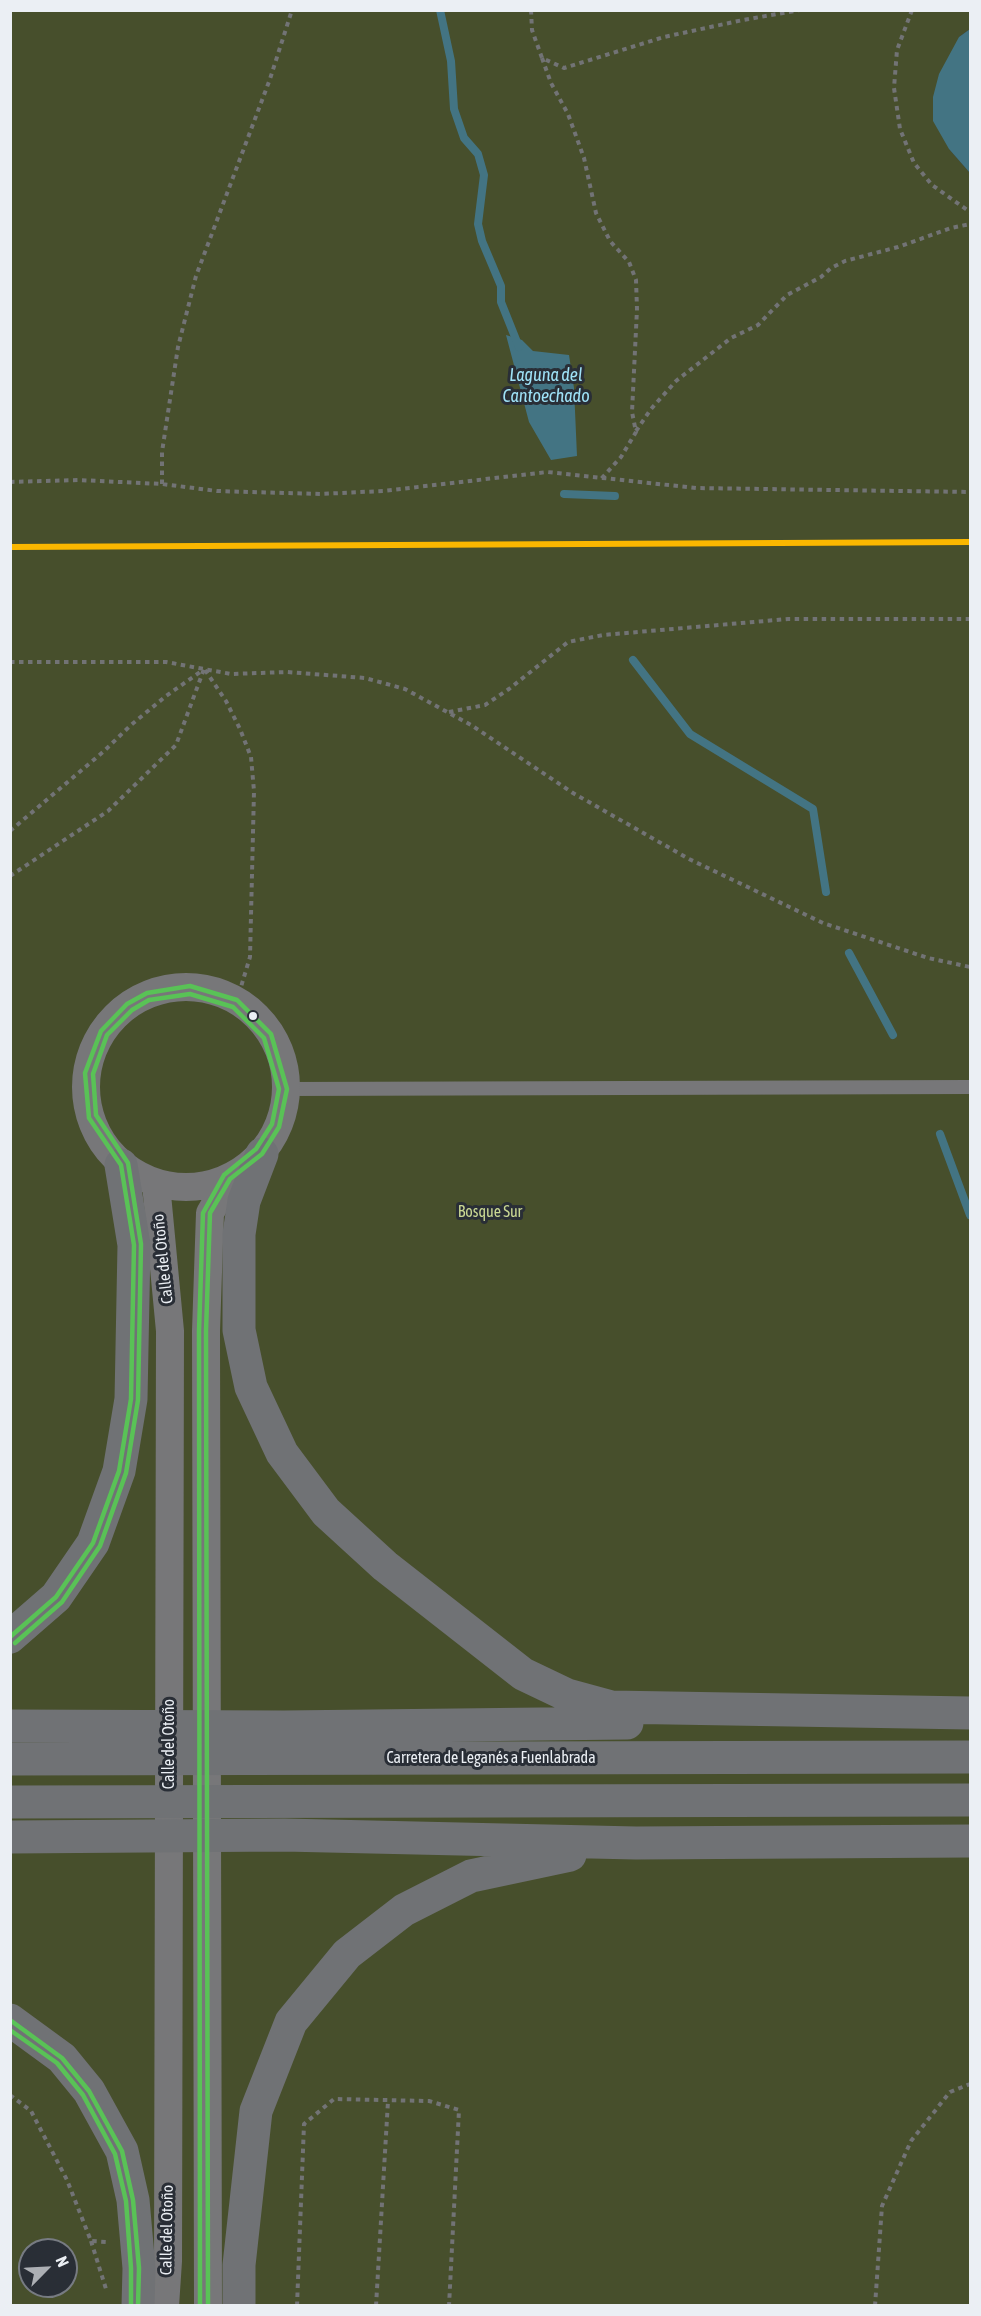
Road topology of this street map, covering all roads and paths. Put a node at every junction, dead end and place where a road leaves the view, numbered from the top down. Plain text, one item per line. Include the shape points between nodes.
1 (292, 10) edge
2 (531, 10) edge
3 (800, 10) edge
4 (912, 10) edge
5 (542, 58) junction
6 (970, 212) edge
7 (970, 224) edge
8 (636, 432) junction
9 (601, 479) junction
10 (10, 482) edge
11 (162, 484) junction
12 (970, 492) edge
13 (970, 619) edge
14 (10, 662) edge
15 (204, 669) junction
16 (448, 713) junction
17 (10, 831) edge
18 (10, 876) edge
19 (970, 967) edge
20 (237, 1000) junction
21 (970, 1087) edge
22 (287, 1089) junction
23 (262, 1154) junction
24 (120, 1165) junction
25 (230, 1179) junction
26 (156, 1184) junction
27 (10, 1637) edge
28 (970, 1713) edge
29 (970, 1719) edge
30 (10, 1726) edge
31 (970, 1757) edge
32 (10, 1759) edge
33 (970, 1800) edge
34 (10, 1802) edge
35 (10, 1837) edge
36 (970, 1841) edge
37 (636, 1843) junction
38 (10, 2020) edge
39 (970, 2084) edge
40 (10, 2094) edge
41 (388, 2101) junction
42 (91, 2241) junction
43 (138, 2263) junction
44 (106, 2299) dead end
45 (138, 2306) edge
46 (165, 2306) edge
47 (208, 2306) edge
48 (239, 2306) edge
49 (297, 2306) edge
50 (376, 2306) edge
51 (449, 2306) edge
52 (875, 2306) edge

1 - 11 path via 196,276 178,347 162,452
2 - 5 path via 532,30
3 - 5 path via 664,37 564,68
4 - 6 path via 896,59 894,88 900,129 914,163 932,185
5 - 8 path via 584,158 596,213 636,280 632,412
7 - 8 path via 845,261 787,295 758,325 730,338 676,381
8 - 9 path
9 - 11 path via 547,472 383,491 320,494 217,491
9 - 12 path via 696,488
10 - 11 path
13 - 16 path via 788,619 603,635 568,642 485,705
14 - 15 path via 166,662
15 - 16 path via 231,674 287,672 365,678 405,689
15 - 17 path via 130,725
15 - 18 path via 176,745 108,811
15 - 20 path via 226,701 251,757 254,802 250,957
16 - 19 path via 573,793 689,859 823,923 928,958
20 - 22 street via 271,1034
20 - 24 street via 190,986 147,993 128,1004 101,1031 85,1073 89,1118
21 - 22 lane
22 - 23 street via 279,1127
23 - 25 street
23 - 28 highway via 244,1202 239,1234 239,1329 251,1387 282,1453 326,1512 385,1566 523,1674 567,1695 611,1707
24 - 26 street
24 - 27 highway via 134,1245 131,1399 119,1471 93,1543 56,1597
25 - 26 street via 190,1189
25 - 47 street via 210,1213 206,1331
26 - 46 street, Calle del Otoño via 170,1331
29 - 30 highway
31 - 32 highway, Carretera de Leganés a Fuenlabrada
33 - 34 highway
35 - 37 highway via 284,1835
36 - 37 highway
37 - 48 highway via 471,1876 404,1910 347,1954 291,2022 256,2110 239,2265
38 - 43 highway via 62,2058 89,2091 122,2151 133,2200
39 - 52 path via 950,2092 911,2141 882,2205
40 - 42 path via 31,2111 67,2180
41 - 49 path via 334,2099 304,2124
41 - 50 path
41 - 51 path via 429,2102 459,2110
42 - 43 path via 105,2241
42 - 44 path
43 - 45 highway

